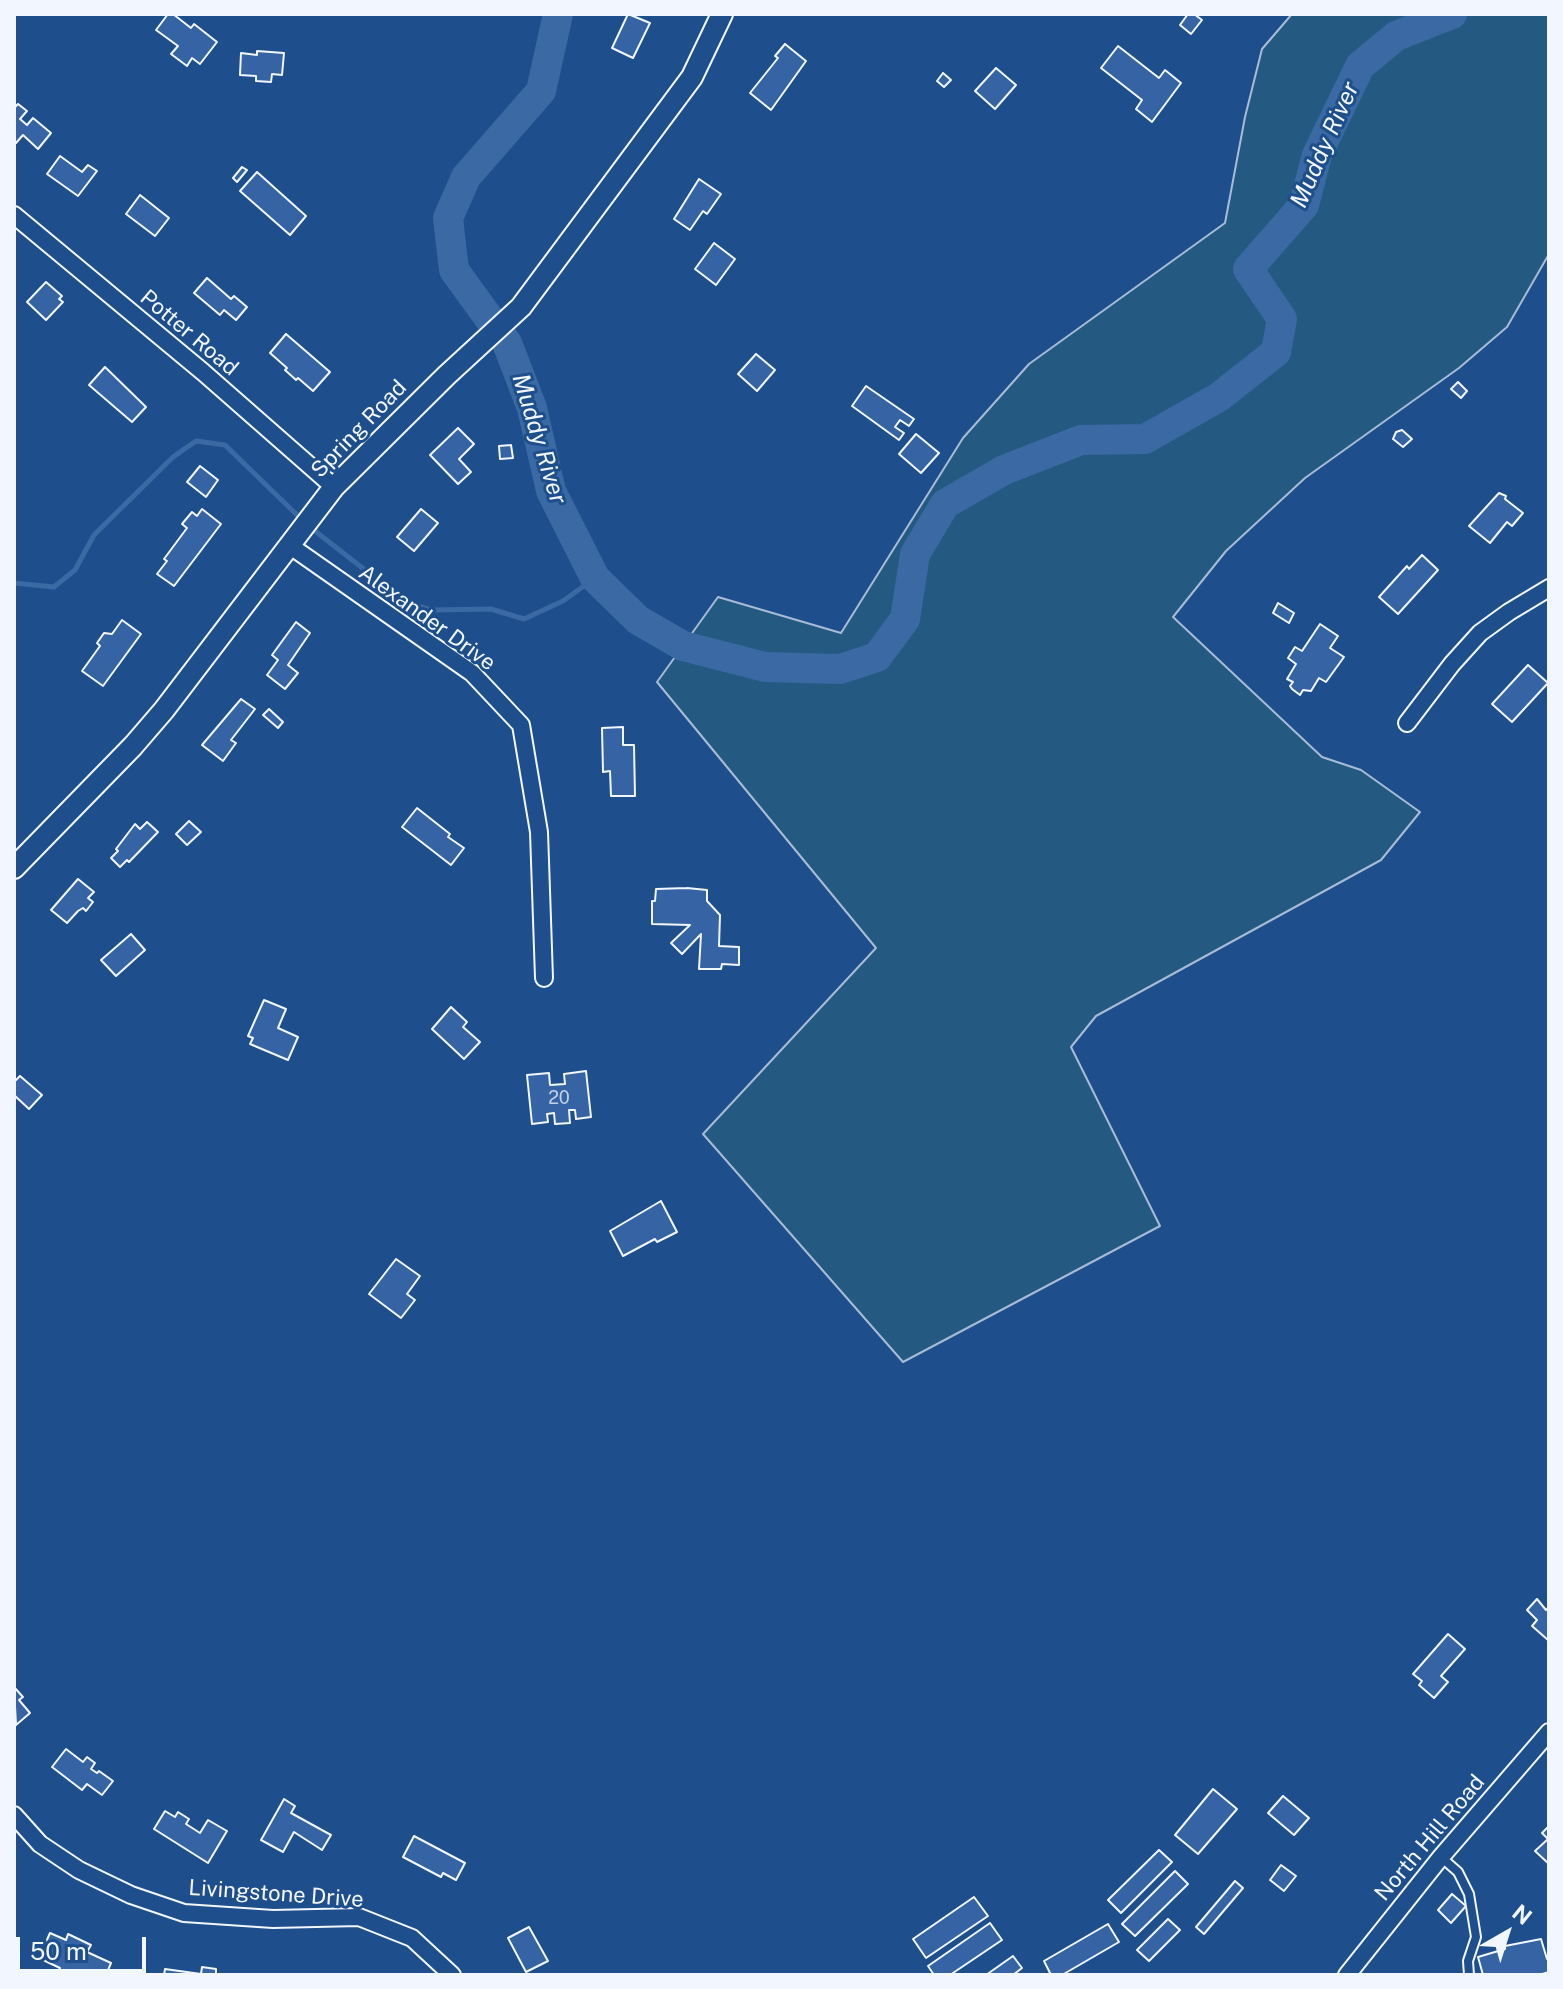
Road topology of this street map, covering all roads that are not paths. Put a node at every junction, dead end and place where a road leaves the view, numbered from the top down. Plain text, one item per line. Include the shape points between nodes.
1 (722, 14) edge
2 (14, 215) edge
3 (334, 487) junction
4 (289, 545) junction
5 (1549, 588) edge
6 (1407, 723) dead end
7 (14, 868) edge
8 (544, 978) dead end
9 (1549, 1732) edge
10 (14, 1815) edge
11 (1441, 1857) junction
12 (452, 1975) edge
13 (1347, 1975) edge
14 (1469, 1975) edge

1 - 3 street, Spring Road via 692,77 521,307
2 - 3 street, Potter Road
3 - 4 street, Spring Road
4 - 7 street, Spring Road via 164,710
4 - 8 street, Alexander Drive via 472,673 521,725 539,832
5 - 6 street via 1480,633
9 - 11 street, North Hill Road
10 - 12 street, Livingstone Drive via 40,1844 131,1895 184,1913 359,1917 412,1938
11 - 13 street, North Hill Road
11 - 14 lane via 1458,1872 1469,1894 1476,1937

